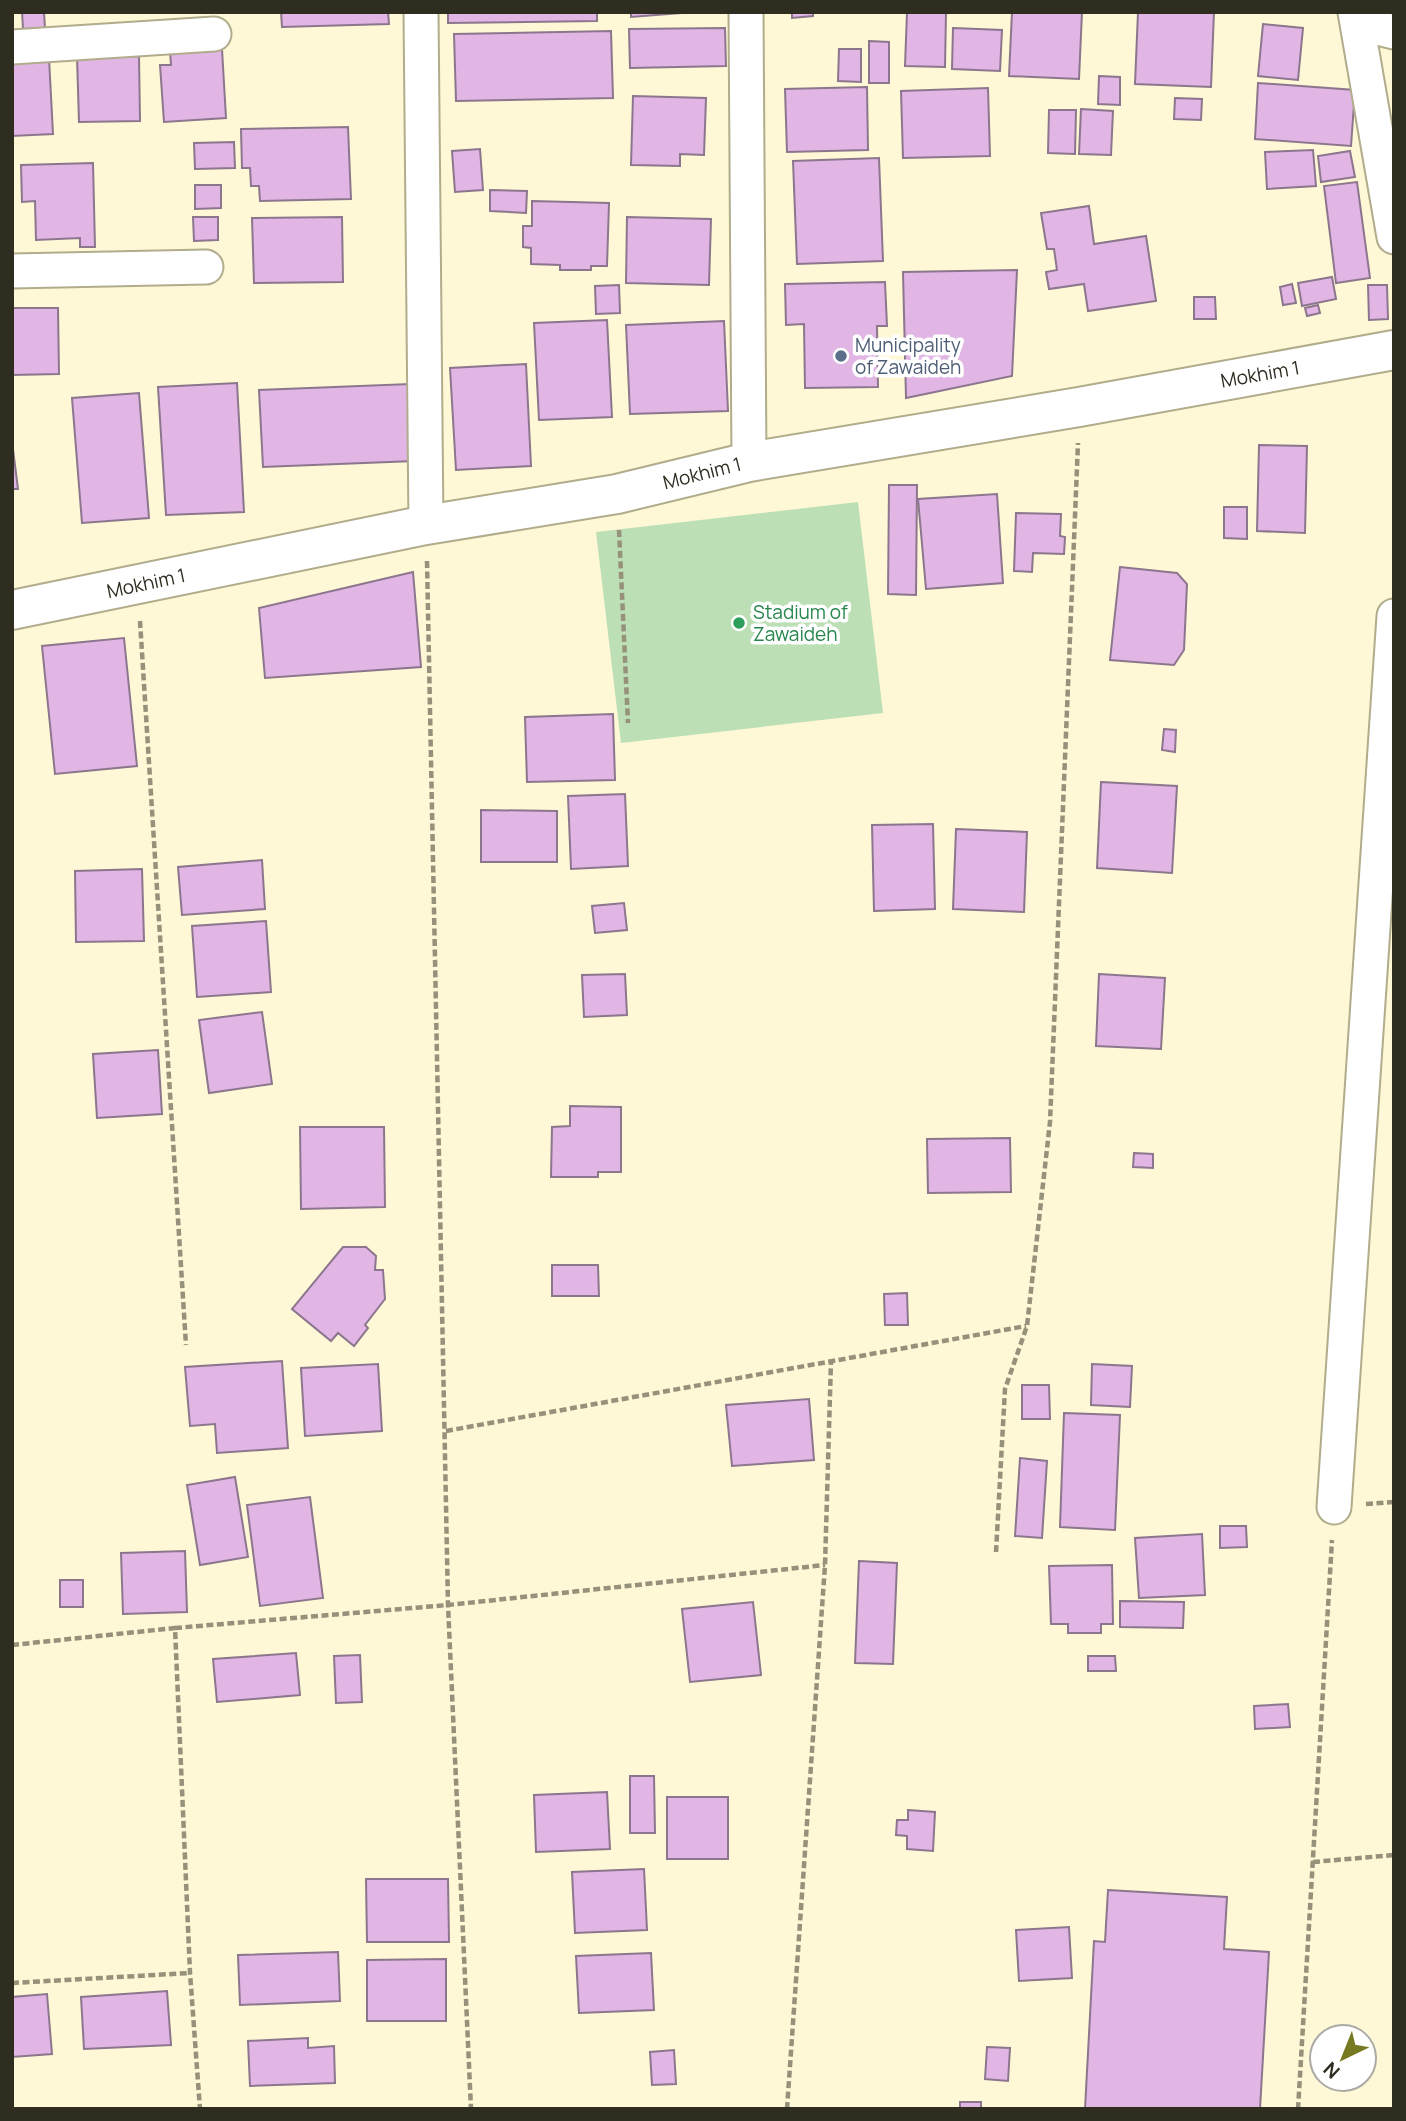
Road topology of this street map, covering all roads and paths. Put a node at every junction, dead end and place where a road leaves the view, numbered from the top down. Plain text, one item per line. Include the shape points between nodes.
1 (421, 12) edge
2 (746, 12) edge
3 (1356, 18) edge
4 (1394, 32) edge
5 (214, 34) dead end
6 (12, 47) edge
7 (1394, 237) edge
8 (206, 267) dead end
9 (12, 271) edge
10 (1394, 350) edge
11 (1079, 407) junction
12 (749, 462) junction
13 (617, 494) junction
14 (426, 526) junction
15 (138, 585) junction
16 (12, 610) edge
17 (1394, 616) edge
18 (628, 723) dead end
19 (1027, 1326) junction
20 (186, 1345) dead end
21 (831, 1361) junction
22 (446, 1431) junction
23 (1334, 1507) joint
24 (996, 1552) dead end
25 (825, 1565) junction
26 (448, 1605) junction
27 (176, 1628) junction
28 (12, 1645) edge
29 (1394, 1856) edge
30 (1313, 1862) junction
31 (190, 1973) junction
32 (12, 1983) edge
33 (200, 2109) edge
34 (471, 2109) edge
35 (788, 2109) edge
36 (1297, 2109) edge

1 - 14 street
2 - 12 street
3 - 4 street
3 - 7 street
5 - 6 street
8 - 9 street
10 - 11 street, Mokhim 1
11 - 12 street, Mokhim 1
11 - 19 path via 1050,1122
12 - 13 street, Mokhim 1
13 - 14 street, Mokhim 1
13 - 18 path
14 - 15 street, Mokhim 1
14 - 22 path
15 - 16 street, Mokhim 1
15 - 20 path
17 - 23 street
19 - 21 path
19 - 24 path via 1005,1389
21 - 22 path
21 - 25 path
22 - 26 path
23 - 30 path
25 - 26 path
25 - 35 path
26 - 27 path
26 - 34 path
27 - 28 path
27 - 31 path
29 - 30 path
30 - 36 path
31 - 32 path
31 - 33 path

